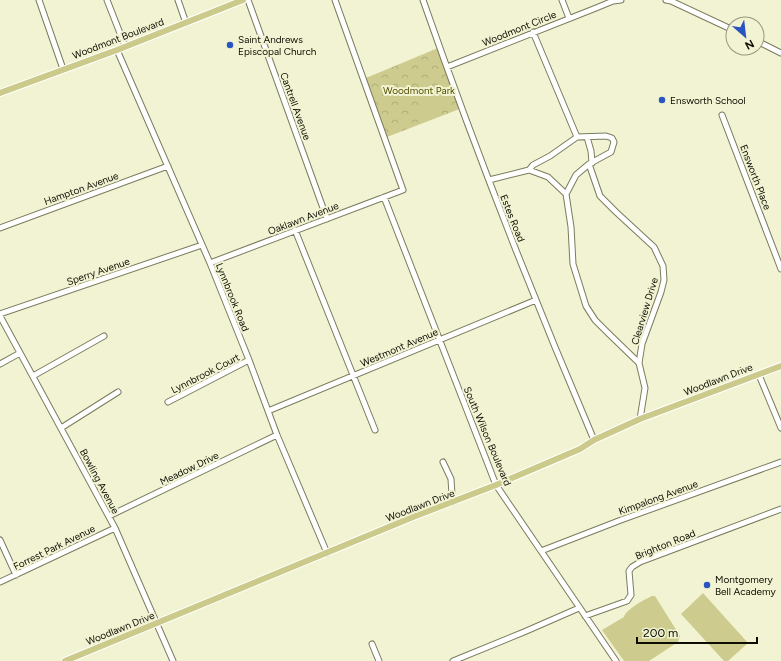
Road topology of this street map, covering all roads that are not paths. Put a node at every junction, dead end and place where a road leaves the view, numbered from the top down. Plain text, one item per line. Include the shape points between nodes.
1 (39, 0) edge
2 (107, 0) edge
3 (178, 0) edge
4 (243, 0) edge
5 (248, 0) edge
6 (335, 0) edge
7 (423, 0) edge
8 (562, 0) edge
9 (621, 0) edge
10 (669, 0) edge
11 (569, 18) junction
12 (186, 23) junction
13 (725, 26) edge
14 (533, 32) junction
15 (125, 46) junction
16 (765, 46) edge
17 (117, 50) junction
18 (781, 53) edge
19 (447, 67) junction
20 (63, 69) junction
21 (0, 92) edge
22 (722, 115) dead end
23 (577, 137) junction
24 (587, 137) junction
25 (590, 164) junction
26 (168, 166) junction
27 (529, 170) junction
28 (489, 180) junction
29 (566, 194) junction
30 (384, 197) junction
31 (327, 219) junction
32 (0, 228) edge
33 (295, 230) junction
34 (202, 245) junction
35 (210, 263) junction
36 (781, 269) edge
37 (536, 300) junction
38 (0, 315) edge
39 (104, 336) dead end
40 (439, 340) junction
41 (20, 353) junction
42 (249, 360) junction
43 (639, 363) junction
44 (0, 364) edge
45 (781, 366) edge
46 (759, 375) junction
47 (33, 376) junction
48 (354, 376) junction
49 (118, 392) dead end
50 (168, 402) dead end
51 (268, 411) junction
52 (640, 419) junction
53 (61, 428) junction
54 (781, 428) edge
55 (375, 430) dead end
56 (277, 436) junction
57 (594, 440) junction
58 (443, 462) dead end
59 (781, 462) edge
60 (496, 485) junction
61 (454, 502) junction
62 (781, 509) edge
63 (109, 516) junction
64 (115, 528) junction
65 (0, 540) edge
66 (541, 551) junction
67 (327, 553) junction
68 (16, 575) junction
69 (0, 582) edge
70 (579, 608) junction
71 (585, 616) junction
72 (157, 624) junction
73 (372, 644) dead end
74 (65, 661) edge
75 (173, 661) edge
76 (379, 661) edge
77 (453, 661) edge
78 (616, 661) edge

1 - 20 street
2 - 15 street
3 - 12 street
4 - 12 main road, Woodmont Boulevard
5 - 31 street, Cantrell Avenue
6 - 30 street, Oaklawn Avenue via 403,190
7 - 19 street, Estes Road
8 - 11 street
9 - 11 street, Woodmont Circle
10 - 13 street
11 - 14 street, Woodmont Circle
12 - 15 main road, Woodmont Boulevard
14 - 19 street, Woodmont Circle
14 - 23 street
15 - 17 main road, Woodmont Boulevard
16 - 18 street
17 - 20 main road, Woodmont Boulevard
17 - 26 street, Lynnbrook Road
19 - 28 street, Estes Road
20 - 21 main road, Woodmont Boulevard
22 - 36 street, Ensworth Place
23 - 24 street
23 - 27 street
24 - 25 street, Clearview Drive via 591,151
24 - 25 street via 606,136 614,142 611,152
25 - 29 street via 576,175
25 - 43 street, Clearview Drive via 600,196 654,248 663,266 664,280 642,344
26 - 32 street, Hampton Avenue
26 - 34 street, Lynnbrook Road
27 - 28 street
27 - 29 street via 548,177
28 - 37 street, Estes Road
29 - 43 street via 573,264 586,306 603,329
30 - 31 street, Oaklawn Avenue
30 - 40 street, South Wilson Boulevard
31 - 33 street, Oaklawn Avenue
33 - 35 street, Oaklawn Avenue
33 - 48 street
34 - 35 street, Lynnbrook Road
34 - 38 street, Sperry Avenue
35 - 42 street, Lynnbrook Road
37 - 40 street, Westmont Avenue
37 - 57 street, Estes Road
38 - 41 street, Bowling Avenue
39 - 47 street
40 - 48 street, Westmont Avenue
40 - 60 street, South Wilson Boulevard
41 - 44 street
41 - 47 street, Bowling Avenue
42 - 50 street, Lynnbrook Court
42 - 51 street, Lynnbrook Road
43 - 52 street, Clearview Drive via 645,388
45 - 46 main road, Woodlawn Drive
46 - 52 main road, Woodlawn Drive
46 - 54 street
47 - 53 street, Bowling Avenue
48 - 51 street, Westmont Avenue
48 - 55 street
49 - 53 street
51 - 56 street, Lynnbrook Road
52 - 57 main road, Woodlawn Drive
53 - 63 street, Bowling Avenue
56 - 63 street, Meadow Drive
56 - 67 street, Lynnbrook Road
57 - 60 main road, Woodlawn Drive via 580,449
58 - 61 street via 451,479
59 - 66 street, Kimpalong Avenue
60 - 61 main road, Woodlawn Drive
60 - 66 street, South Wilson Boulevard
61 - 67 main road, Woodlawn Drive
62 - 71 street, Brighton Road via 636,564 629,571 631,596 627,601
63 - 64 street, Bowling Avenue
64 - 68 street, Forrest Park Avenue
64 - 72 street, Bowling Avenue
65 - 68 street
66 - 70 street, South Wilson Boulevard
67 - 72 main road, Woodlawn Drive
68 - 69 street, Forrest Park Avenue
70 - 71 street, South Wilson Boulevard
70 - 77 street
71 - 78 street, South Wilson Boulevard
72 - 74 main road, Woodlawn Drive
72 - 75 street, Bowling Avenue
73 - 76 street

